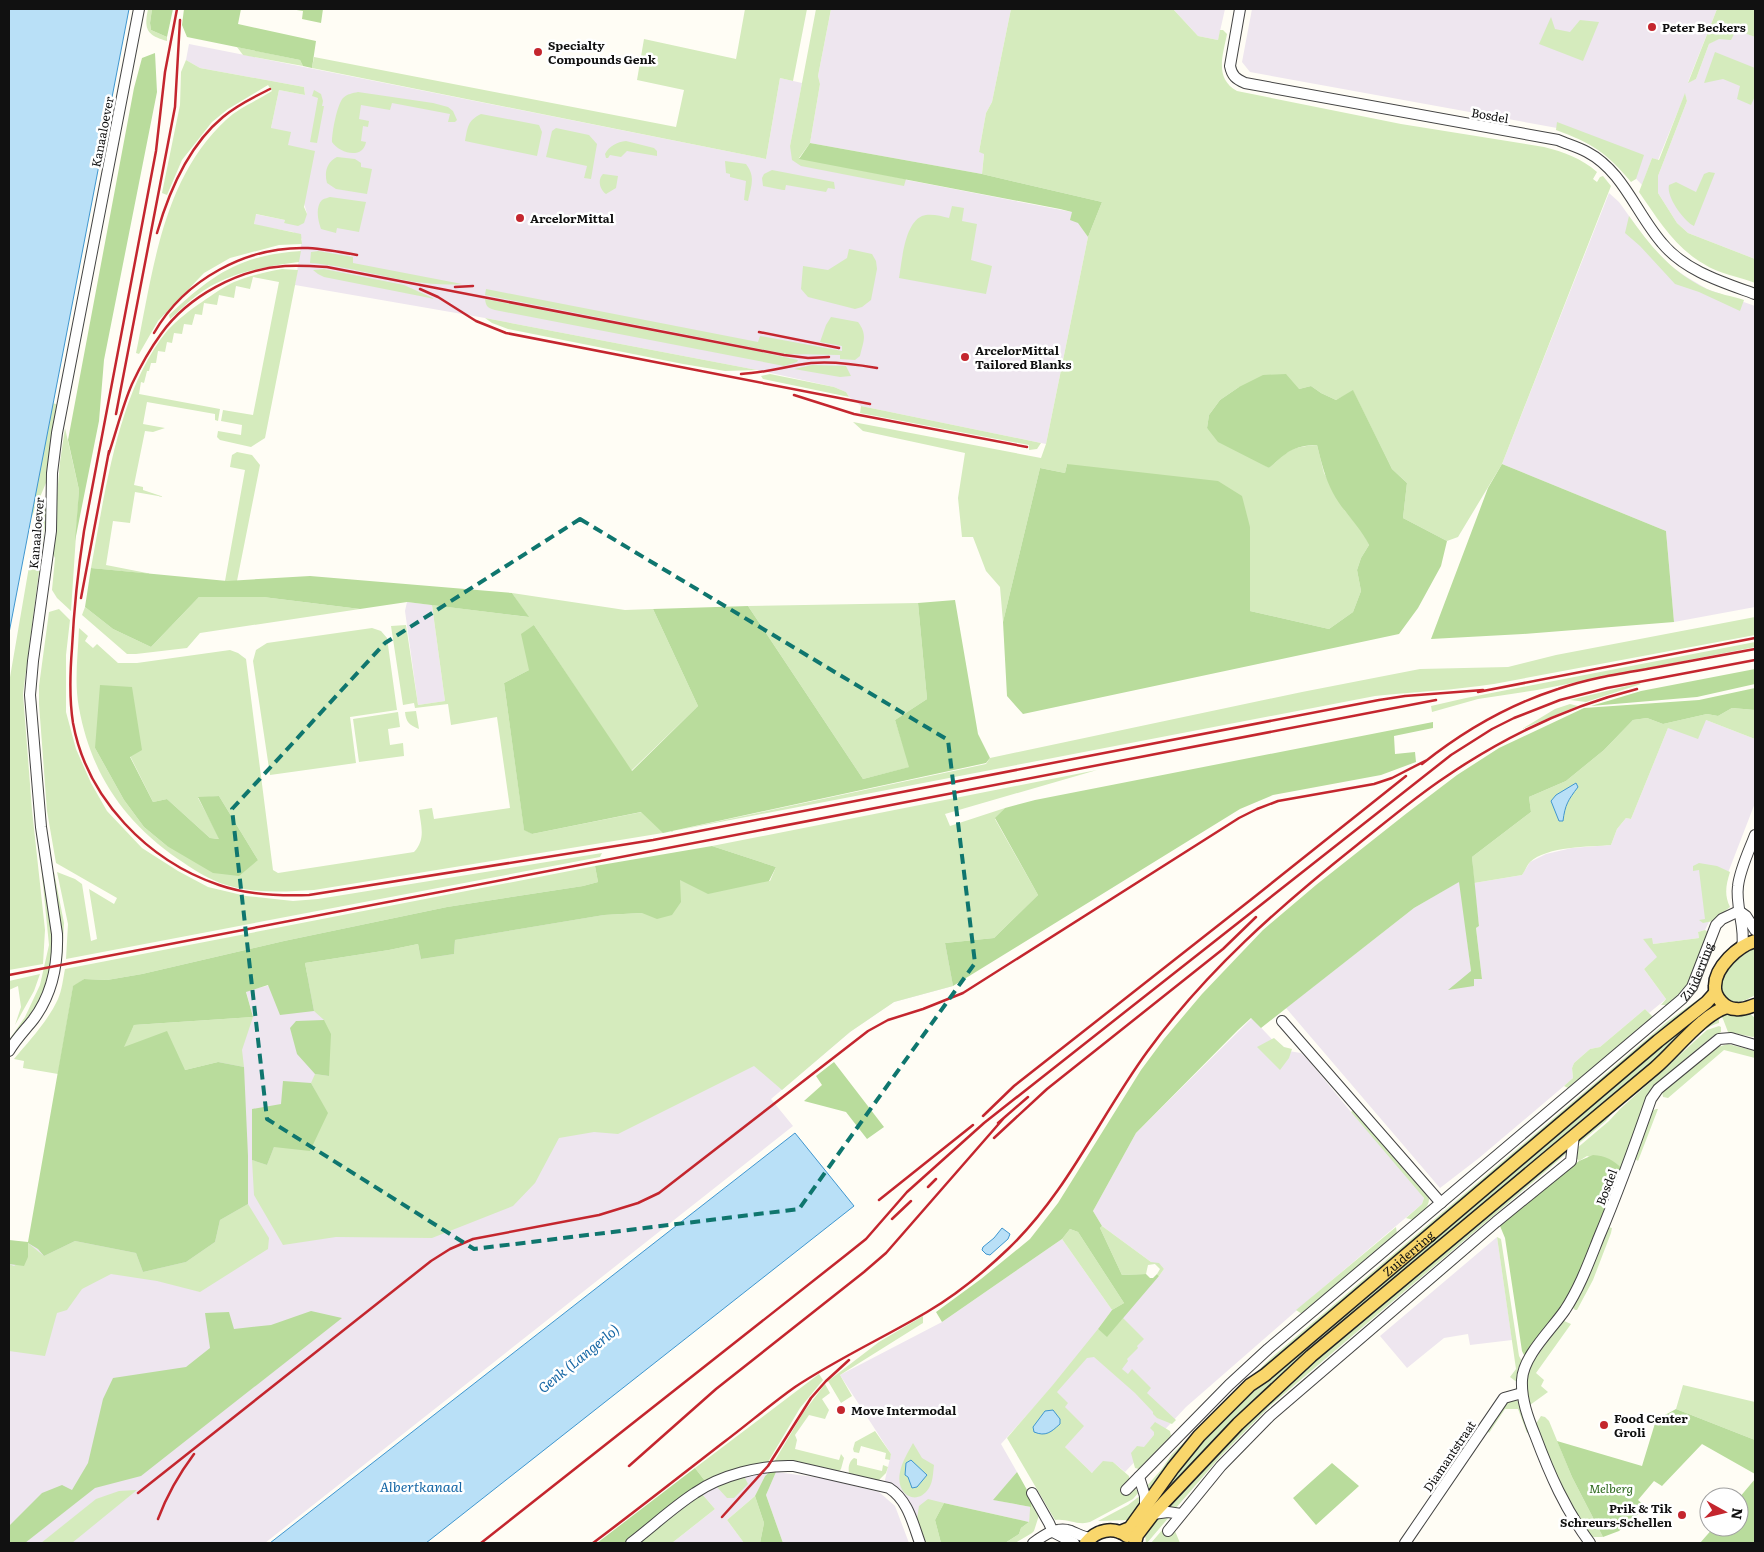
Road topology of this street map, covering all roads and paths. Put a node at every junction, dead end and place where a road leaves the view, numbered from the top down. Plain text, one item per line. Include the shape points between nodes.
1 (139, 9) edge
2 (1240, 9) edge
3 (1755, 294) edge
4 (1755, 835) edge
5 (1739, 911) junction
6 (1755, 930) edge
7 (1755, 941) edge
8 (1742, 947) junction
9 (1716, 993) junction
10 (1727, 1007) junction
11 (1753, 1008) edge
12 (1282, 1021) dead end
13 (1755, 1045) edge
14 (9, 1050) edge
15 (1574, 1135) junction
16 (1441, 1203) junction
17 (1522, 1393) junction
18 (1139, 1477) junction
19 (1126, 1490) dead end
20 (1032, 1493) dead end
21 (1149, 1511) junction
22 (1181, 1514) junction
23 (1168, 1531) dead end
24 (1053, 1532) junction
25 (1120, 1532) junction
26 (1088, 1540) edge
27 (631, 1543) edge
28 (920, 1543) edge
29 (1033, 1543) edge
30 (1074, 1543) edge
31 (1134, 1543) edge
32 (1405, 1543) edge
33 (1590, 1543) edge

1 - 14 street, Kanaaloever via 57,432 52,473 51,531 32,670 30,695 41,827 58,951 47,996 35,1018
2 - 3 street, Bosdel via 1230,66 1237,80 1558,140 1605,164 1662,244 1681,261 1705,275
4 - 5 street via 1737,887
5 - 6 street
5 - 8 street
5 - 16 street, Zuiderring via 1716,925 1692,987 1682,999
7 - 8 main road, Zuiderring
8 - 9 main road, Zuiderring via 1719,972
9 - 10 main road
9 - 21 main road, Zuiderring via 1250,1386 1199,1436 1173,1468
10 - 11 main road via 1737,1010
10 - 15 main road, Zuiderring via 1716,1012
12 - 16 street
13 - 17 street, Bosdel via 1731,1038 1715,1042 1658,1089 1651,1099 1583,1276 1565,1310 1526,1365
15 - 21 main road, Zuiderring via 1312,1356
15 - 22 street via 1571,1161 1270,1416 1221,1466
16 - 18 street, Zuiderring via 1268,1349
17 - 32 street, Diamantstraat via 1504,1398
17 - 33 street via 1550,1476
18 - 19 street, Zuiderring
18 - 21 street
20 - 24 street
21 - 22 street
21 - 25 main road, Zuiderring via 1130,1528
21 - 31 main road, Zuiderring
22 - 23 street
24 - 26 street via 1068,1530
24 - 29 street
24 - 30 street
25 - 26 main road via 1105,1530
25 - 31 main road
27 - 28 street via 695,1493 712,1484 768,1466 793,1466 894,1491 904,1502

